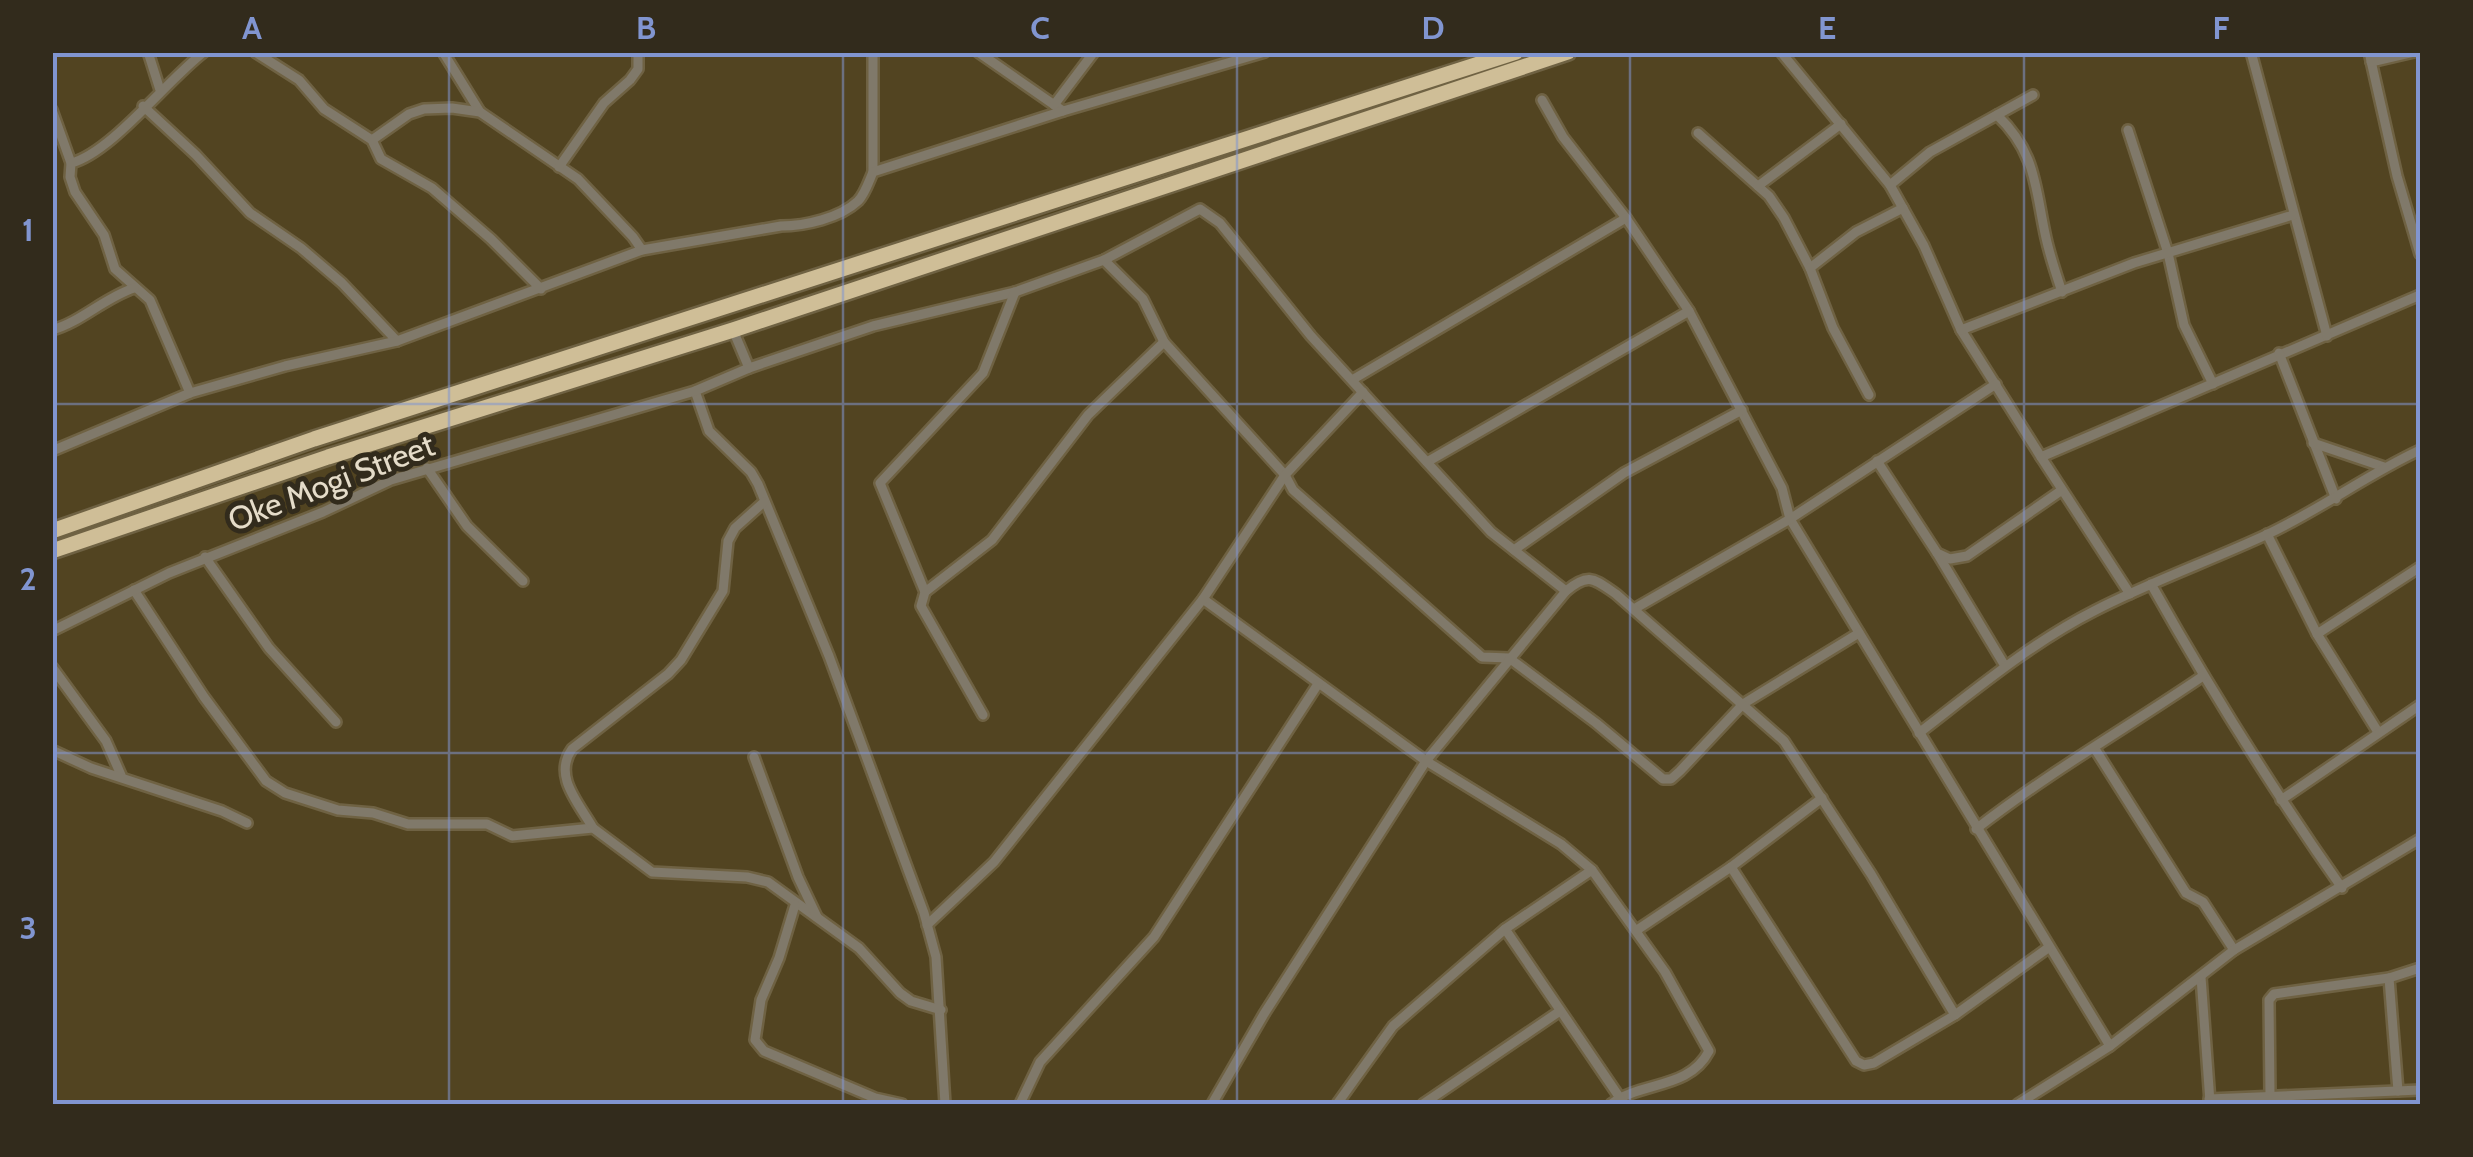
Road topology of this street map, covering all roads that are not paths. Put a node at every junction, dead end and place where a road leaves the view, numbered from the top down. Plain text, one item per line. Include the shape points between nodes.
1 (148, 52) edge
2 (204, 52) edge
3 (255, 52) edge
4 (444, 52) edge
5 (638, 52) edge
6 (873, 52) edge
7 (978, 52) edge
8 (1094, 52) edge
9 (1516, 52) edge
10 (1568, 52) edge
11 (1781, 52) edge
12 (2251, 52) edge
13 (2414, 52) edge
14 (1262, 53) edge
15 (2370, 57) edge
16 (160, 90) junction
17 (2033, 94) dead end
18 (1542, 100) dead end
19 (143, 106) junction
20 (1058, 109) junction
21 (52, 110) edge
22 (480, 112) junction
23 (1997, 114) junction
24 (1840, 124) junction
25 (2128, 130) dead end
26 (1698, 133) dead end
27 (372, 140) junction
28 (71, 163) junction
29 (559, 166) junction
30 (874, 172) junction
31 (1890, 185) junction
32 (1758, 186) junction
33 (1903, 208) junction
34 (2293, 215) junction
35 (1626, 218) junction
36 (642, 250) junction
37 (2168, 253) junction
38 (2420, 254) edge
39 (1104, 260) junction
40 (1810, 268) junction
41 (134, 288) junction
42 (541, 289) junction
43 (1015, 292) junction
44 (2062, 292) junction
45 (2420, 295) edge
46 (1689, 311) junction
47 (52, 330) edge
48 (733, 330) junction
49 (1962, 330) junction
50 (2327, 336) junction
51 (397, 341) junction
52 (1164, 342) junction
53 (2279, 354) junction
54 (749, 368) junction
55 (1352, 380) junction
56 (1996, 384) junction
57 (2213, 384) junction
58 (695, 391) junction
59 (1364, 392) junction
60 (190, 394) junction
61 (1869, 395) dead end
62 (1742, 410) junction
63 (2313, 444) junction
64 (2420, 450) edge
65 (52, 451) edge
66 (2041, 456) junction
67 (1877, 461) junction
68 (1427, 462) junction
69 (2384, 467) junction
70 (427, 468) junction
71 (1285, 475) junction
72 (2062, 490) junction
73 (2336, 499) junction
74 (764, 502) junction
75 (1790, 519) junction
76 (52, 530) edge
77 (2267, 534) junction
78 (1514, 550) junction
79 (52, 551) edge
80 (1937, 554) junction
81 (206, 557) junction
82 (2420, 568) edge
83 (523, 581) dead end
84 (2151, 584) junction
85 (134, 590) junction
86 (1566, 591) junction
87 (925, 592) junction
88 (2130, 594) junction
89 (1203, 599) junction
90 (1634, 609) junction
91 (52, 630) edge
92 (1859, 633) junction
93 (2317, 634) junction
94 (1509, 658) junction
95 (2005, 666) junction
96 (52, 667) edge
97 (2203, 676) junction
98 (1318, 684) junction
99 (1742, 704) junction
100 (2420, 705) edge
101 (983, 716) dead end
102 (336, 722) dead end
103 (1919, 732) junction
104 (2378, 732) junction
105 (2095, 749) junction
106 (52, 750) edge
107 (754, 758) dead end
108 (1426, 761) junction
109 (121, 775) junction
110 (1822, 798) junction
111 (2281, 800) junction
112 (246, 823) dead end
113 (593, 828) junction
114 (1976, 829) junction
115 (2420, 840) edge
116 (1731, 867) junction
117 (1592, 870) junction
118 (2342, 888) junction
119 (796, 905) junction
120 (817, 917) junction
121 (928, 925) junction
122 (1505, 929) junction
123 (1637, 930) junction
124 (2048, 948) junction
125 (2234, 950) junction
126 (2420, 968) edge
127 (2200, 977) junction
128 (2389, 978) junction
129 (941, 1010) junction
130 (1560, 1012) junction
131 (1955, 1015) junction
132 (2110, 1046) junction
133 (2420, 1090) edge
134 (2398, 1091) junction
135 (2270, 1095) junction
136 (2325, 1100) edge
137 (1615, 1101) edge
138 (2210, 1102) edge
139 (902, 1104) edge
140 (946, 1104) edge
141 (1020, 1104) edge
142 (1212, 1104) edge
143 (1337, 1104) edge
144 (1423, 1104) edge
145 (2018, 1104) edge

1 - 16 street
2 - 16 street
3 - 27 street
4 - 22 street
5 - 29 street via 638,69
6 - 30 street
7 - 20 street
8 - 20 street
9 - 76 highway via 314,439
10 - 48 highway
11 - 24 street
12 - 34 street
13 - 15 street
14 - 20 street
15 - 38 street
16 - 19 street
17 - 23 street
18 - 35 street
19 - 28 street via 94,152
19 - 51 street via 250,213 342,282
20 - 30 street
21 - 28 street
22 - 27 street via 424,109
22 - 29 street
23 - 31 street via 1930,152
23 - 44 street via 2016,132 2039,188
24 - 31 street
24 - 32 street
25 - 37 street
26 - 32 street
27 - 42 street via 381,158 432,188
28 - 41 street via 75,192 104,235 115,269
29 - 36 street
30 - 36 street via 860,199 802,226
31 - 33 street
32 - 40 street
33 - 40 street via 1856,232
33 - 49 street
34 - 37 street
34 - 50 street
35 - 46 street
35 - 55 street
36 - 42 street
37 - 44 street
37 - 57 street via 2184,324
39 - 43 street, Oke Mogi Street
39 - 52 street via 1142,299
39 - 55 street, Oke Mogi Street via 1200,209 1220,222
40 - 61 street
41 - 47 street
41 - 60 street via 150,300
42 - 51 street
43 - 54 street, Oke Mogi Street via 872,326
43 - 87 street via 983,373 880,484
44 - 49 street
45 - 50 street
46 - 62 street
46 - 68 street
48 - 54 street
48 - 79 highway
49 - 56 street
50 - 53 street
51 - 60 street
52 - 71 street
52 - 87 street via 1088,415 992,540
53 - 57 street
53 - 63 street
54 - 58 street, Oke Mogi Street
55 - 59 street
56 - 66 street
56 - 67 street
57 - 66 street
58 - 70 street, Oke Mogi Street
58 - 74 street via 709,431 751,472
59 - 68 street
59 - 71 street
60 - 65 street
62 - 75 street via 1782,488
62 - 78 street via 1624,473
63 - 69 street
63 - 73 street
64 - 69 street
66 - 72 street
67 - 75 street
67 - 80 street
68 - 78 street
69 - 73 street
70 - 81 street, Oke Mogi Street
70 - 83 street via 467,526
71 - 89 street
71 - 94 street via 1293,490 1482,657
72 - 80 street via 1967,556
72 - 88 street
73 - 77 street
74 - 113 street via 734,528 724,591 681,660 563,762 564,778
74 - 121 street
75 - 90 street
75 - 92 street
77 - 84 street
77 - 93 street
78 - 86 street
80 - 95 street
81 - 85 street, Oke Mogi Street
81 - 102 street via 269,648
82 - 93 street
84 - 88 street
84 - 97 street
85 - 91 street, Oke Mogi Street
85 - 113 street via 266,781 285,793 408,824 488,824 512,836
86 - 90 street via 1580,579 1594,579
86 - 94 street
87 - 101 street via 921,606
88 - 95 street
89 - 98 street
89 - 121 street via 994,862
90 - 99 street
92 - 99 street
92 - 103 street
93 - 104 street
94 - 99 street via 1663,779 1680,771
94 - 108 street
95 - 103 street
96 - 109 street via 106,740
97 - 105 street
97 - 111 street
98 - 108 street
98 - 141 street via 1154,937 1040,1062
99 - 110 street via 1784,741
100 - 104 street
103 - 114 street
104 - 111 street
105 - 114 street
105 - 125 street via 2186,893 2203,902
106 - 109 street
107 - 120 street
108 - 117 street
108 - 142 street
109 - 112 street
110 - 116 street
110 - 131 street
111 - 118 street
113 - 119 street via 652,872 759,878
114 - 124 street
115 - 118 street
116 - 123 street
116 - 131 street via 1856,1061 1874,1063
117 - 122 street
117 - 123 street
118 - 125 street
119 - 120 street
119 - 139 street via 761,1000 755,1040 764,1051
120 - 129 street via 867,955 900,993
121 - 129 street
122 - 130 street
122 - 143 street via 1393,1026
123 - 137 street via 1709,1052 1682,1079
124 - 131 street
124 - 132 street
125 - 127 street
126 - 128 street
127 - 132 street
127 - 138 street
128 - 134 street
128 - 135 street via 2284,992 2269,1000
129 - 140 street
130 - 137 street
130 - 144 street
132 - 145 street
133 - 134 street
134 - 136 street
135 - 136 street
135 - 138 street

